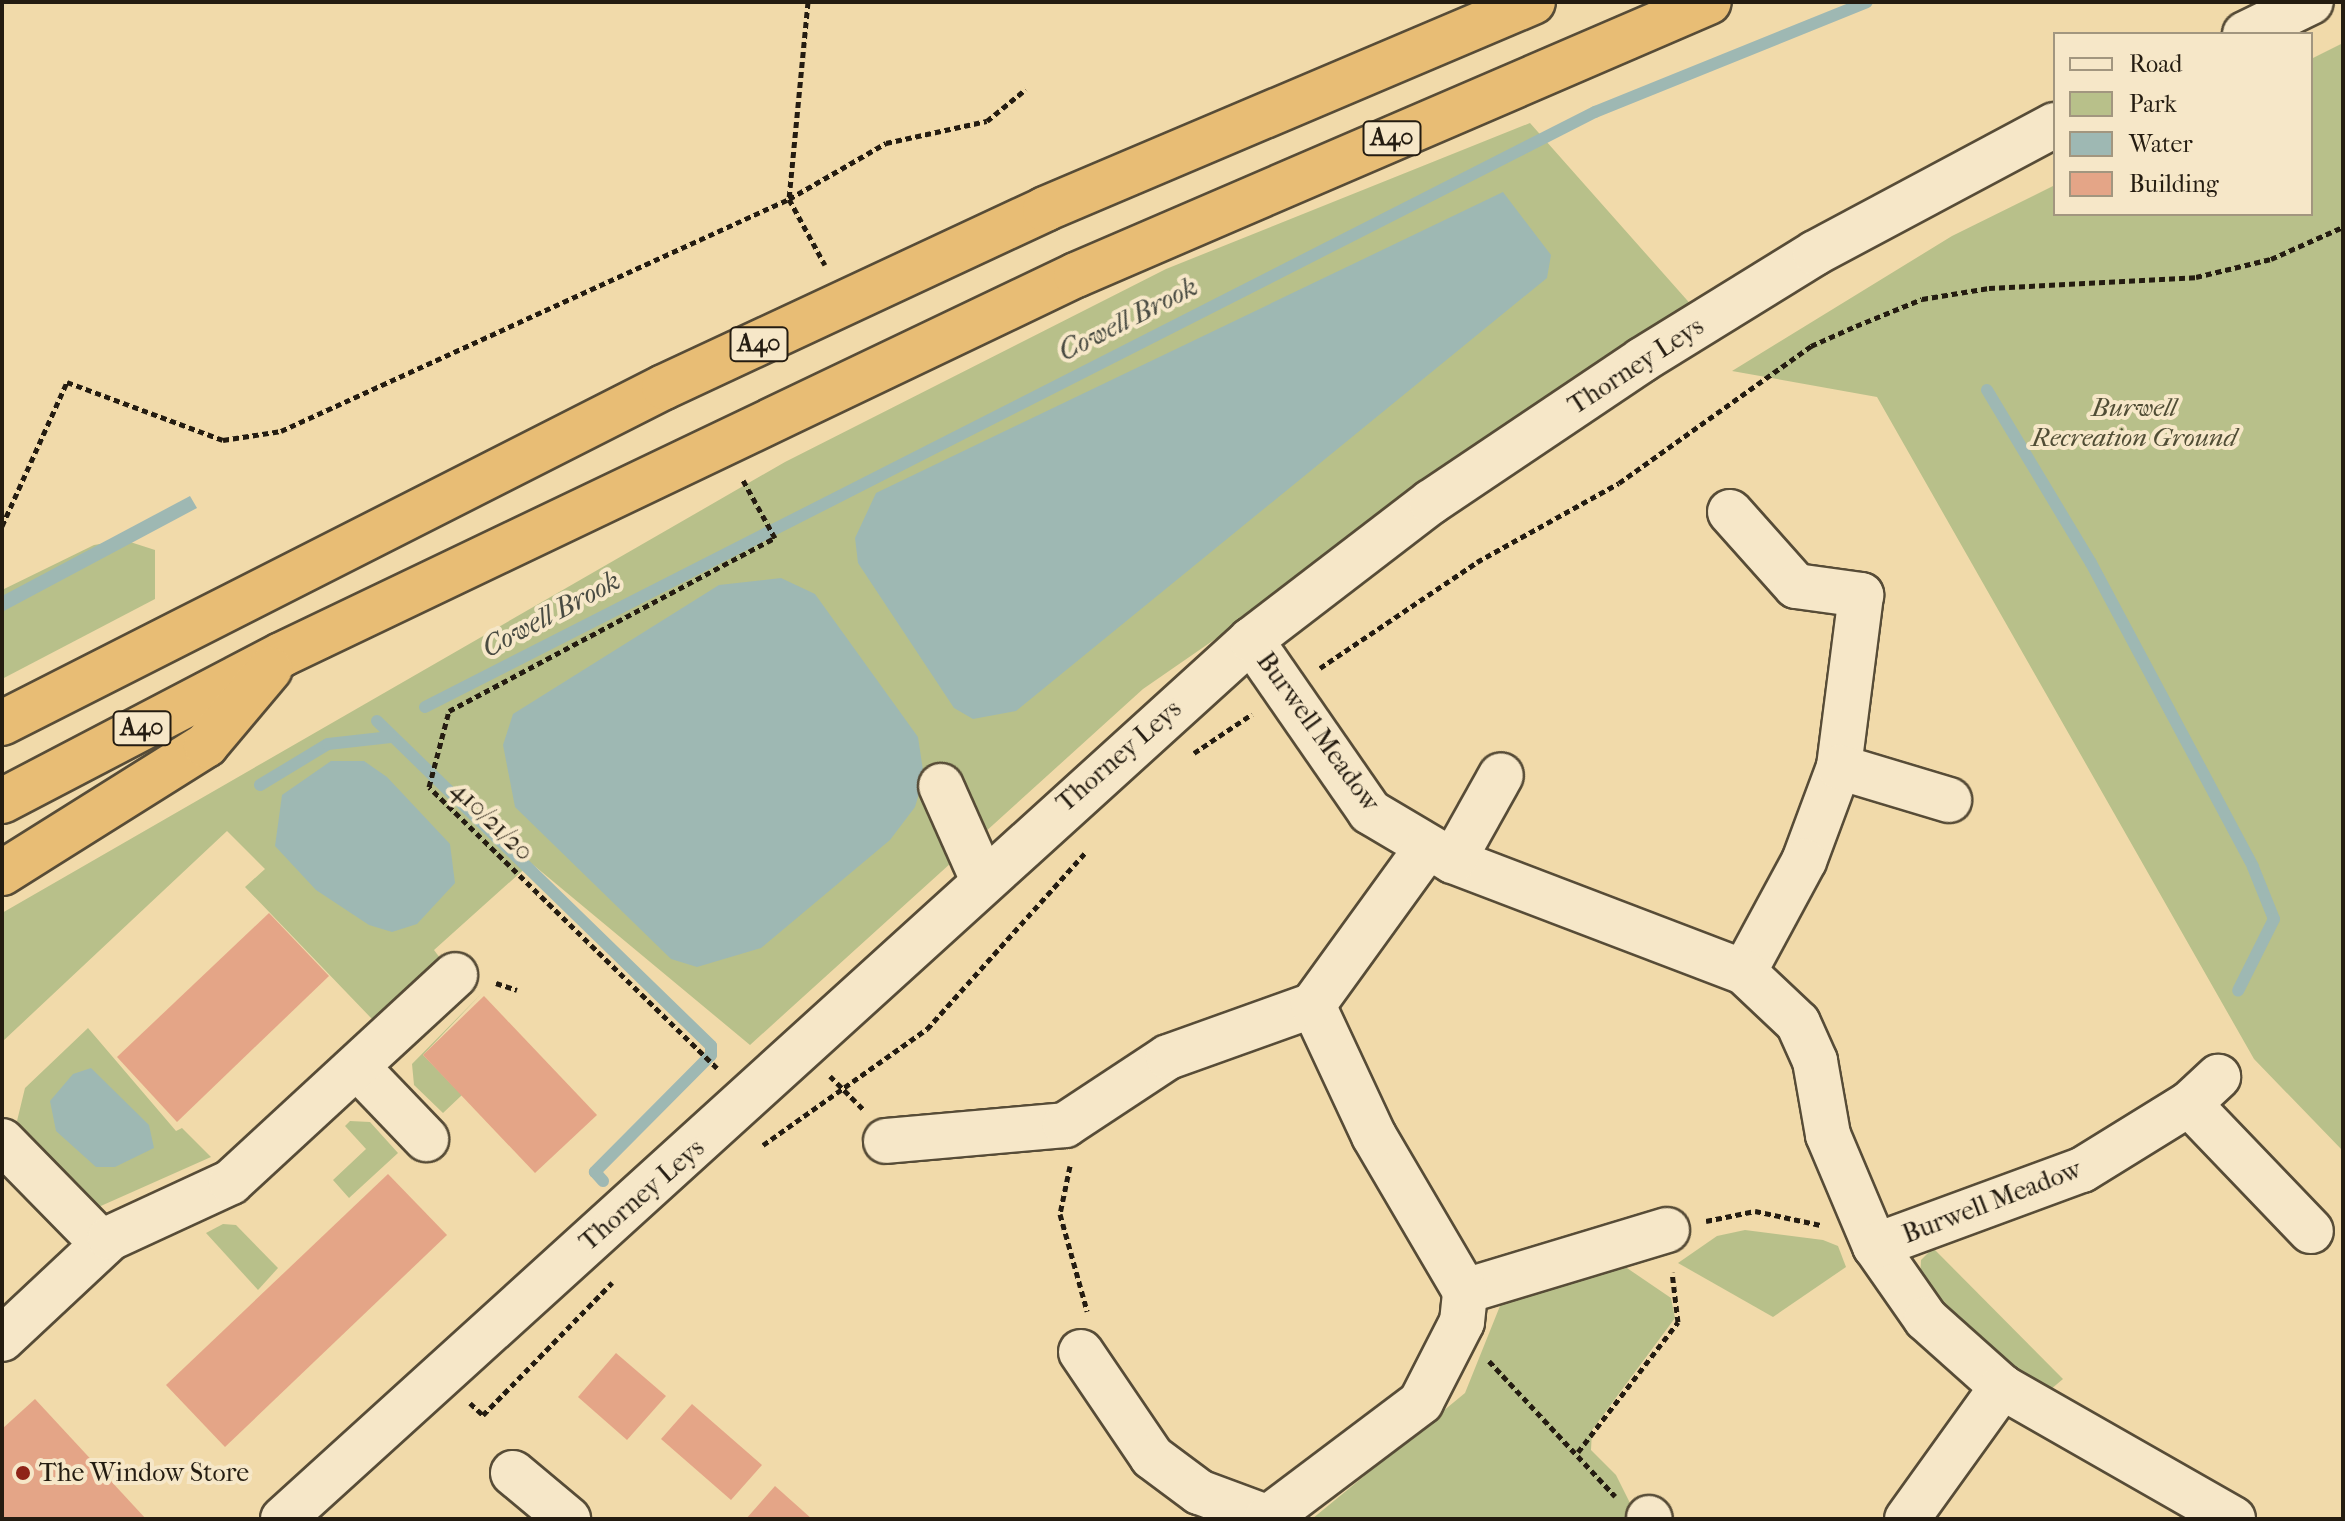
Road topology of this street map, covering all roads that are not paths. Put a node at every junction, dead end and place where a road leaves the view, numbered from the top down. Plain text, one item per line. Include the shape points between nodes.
1 (1533, 2) edge
2 (1709, 2) edge
3 (2311, 2) edge
4 (2249, 32) edge
5 (2053, 126) edge
6 (1730, 512) dead end
7 (1251, 640) junction
8 (281, 655) junction
9 (2, 723) edge
10 (1839, 767) junction
11 (1501, 775) dead end
12 (941, 786) dead end
13 (1949, 800) dead end
14 (2, 801) edge
15 (1439, 855) junction
16 (2, 873) edge
17 (982, 878) junction
18 (1744, 972) junction
19 (455, 975) dead end
20 (1313, 1005) junction
21 (357, 1067) junction
22 (426, 1139) dead end
23 (2, 1141) edge
24 (886, 1141) road end
25 (1667, 1230) road end
26 (2311, 1231) dead end
27 (1869, 1233) junction
28 (103, 1244) junction
29 (1464, 1306) junction
30 (2, 1339) edge
31 (1081, 1352) road end
32 (2002, 1387) junction
33 (513, 1473) dead end
34 (1192, 1506) edge
35 (1266, 1518) edge
36 (283, 1519) edge
37 (568, 1519) edge
38 (1907, 1519) edge
39 (2233, 1519) edge

1 - 9 highway, A40 via 1045,209 664,387
2 - 8 highway, A40 via 1076,275
3 - 4 street
5 - 7 street, Thorney Leys via 1815,253 1642,360 1431,502
6 - 10 street via 1796,586 1861,595
7 - 15 street, Burwell Meadow via 1370,812
7 - 17 street, Thorney Leys
8 - 14 highway, A40
8 - 16 highway via 206,745
10 - 13 street
10 - 18 street via 1804,861
11 - 15 street
12 - 17 street
15 - 18 street, Burwell Meadow
15 - 20 street
17 - 36 street, Thorney Leys via 805,1047
18 - 27 street, Burwell Meadow via 1798,1023 1815,1061 1828,1135
19 - 21 street
20 - 24 street via 1168,1057 1065,1125 975,1127
20 - 29 street via 1374,1136
21 - 22 street
21 - 28 street via 231,1182
23 - 28 street
25 - 29 street
26 - 27 street, Burwell Meadow via 2204,1091 2082,1170
27 - 32 street, Burwell Meadow via 1926,1319
28 - 30 street
29 - 35 street via 1421,1402
31 - 34 street
32 - 38 street
32 - 39 street, Burwell Meadow
33 - 37 street
34 - 35 street

